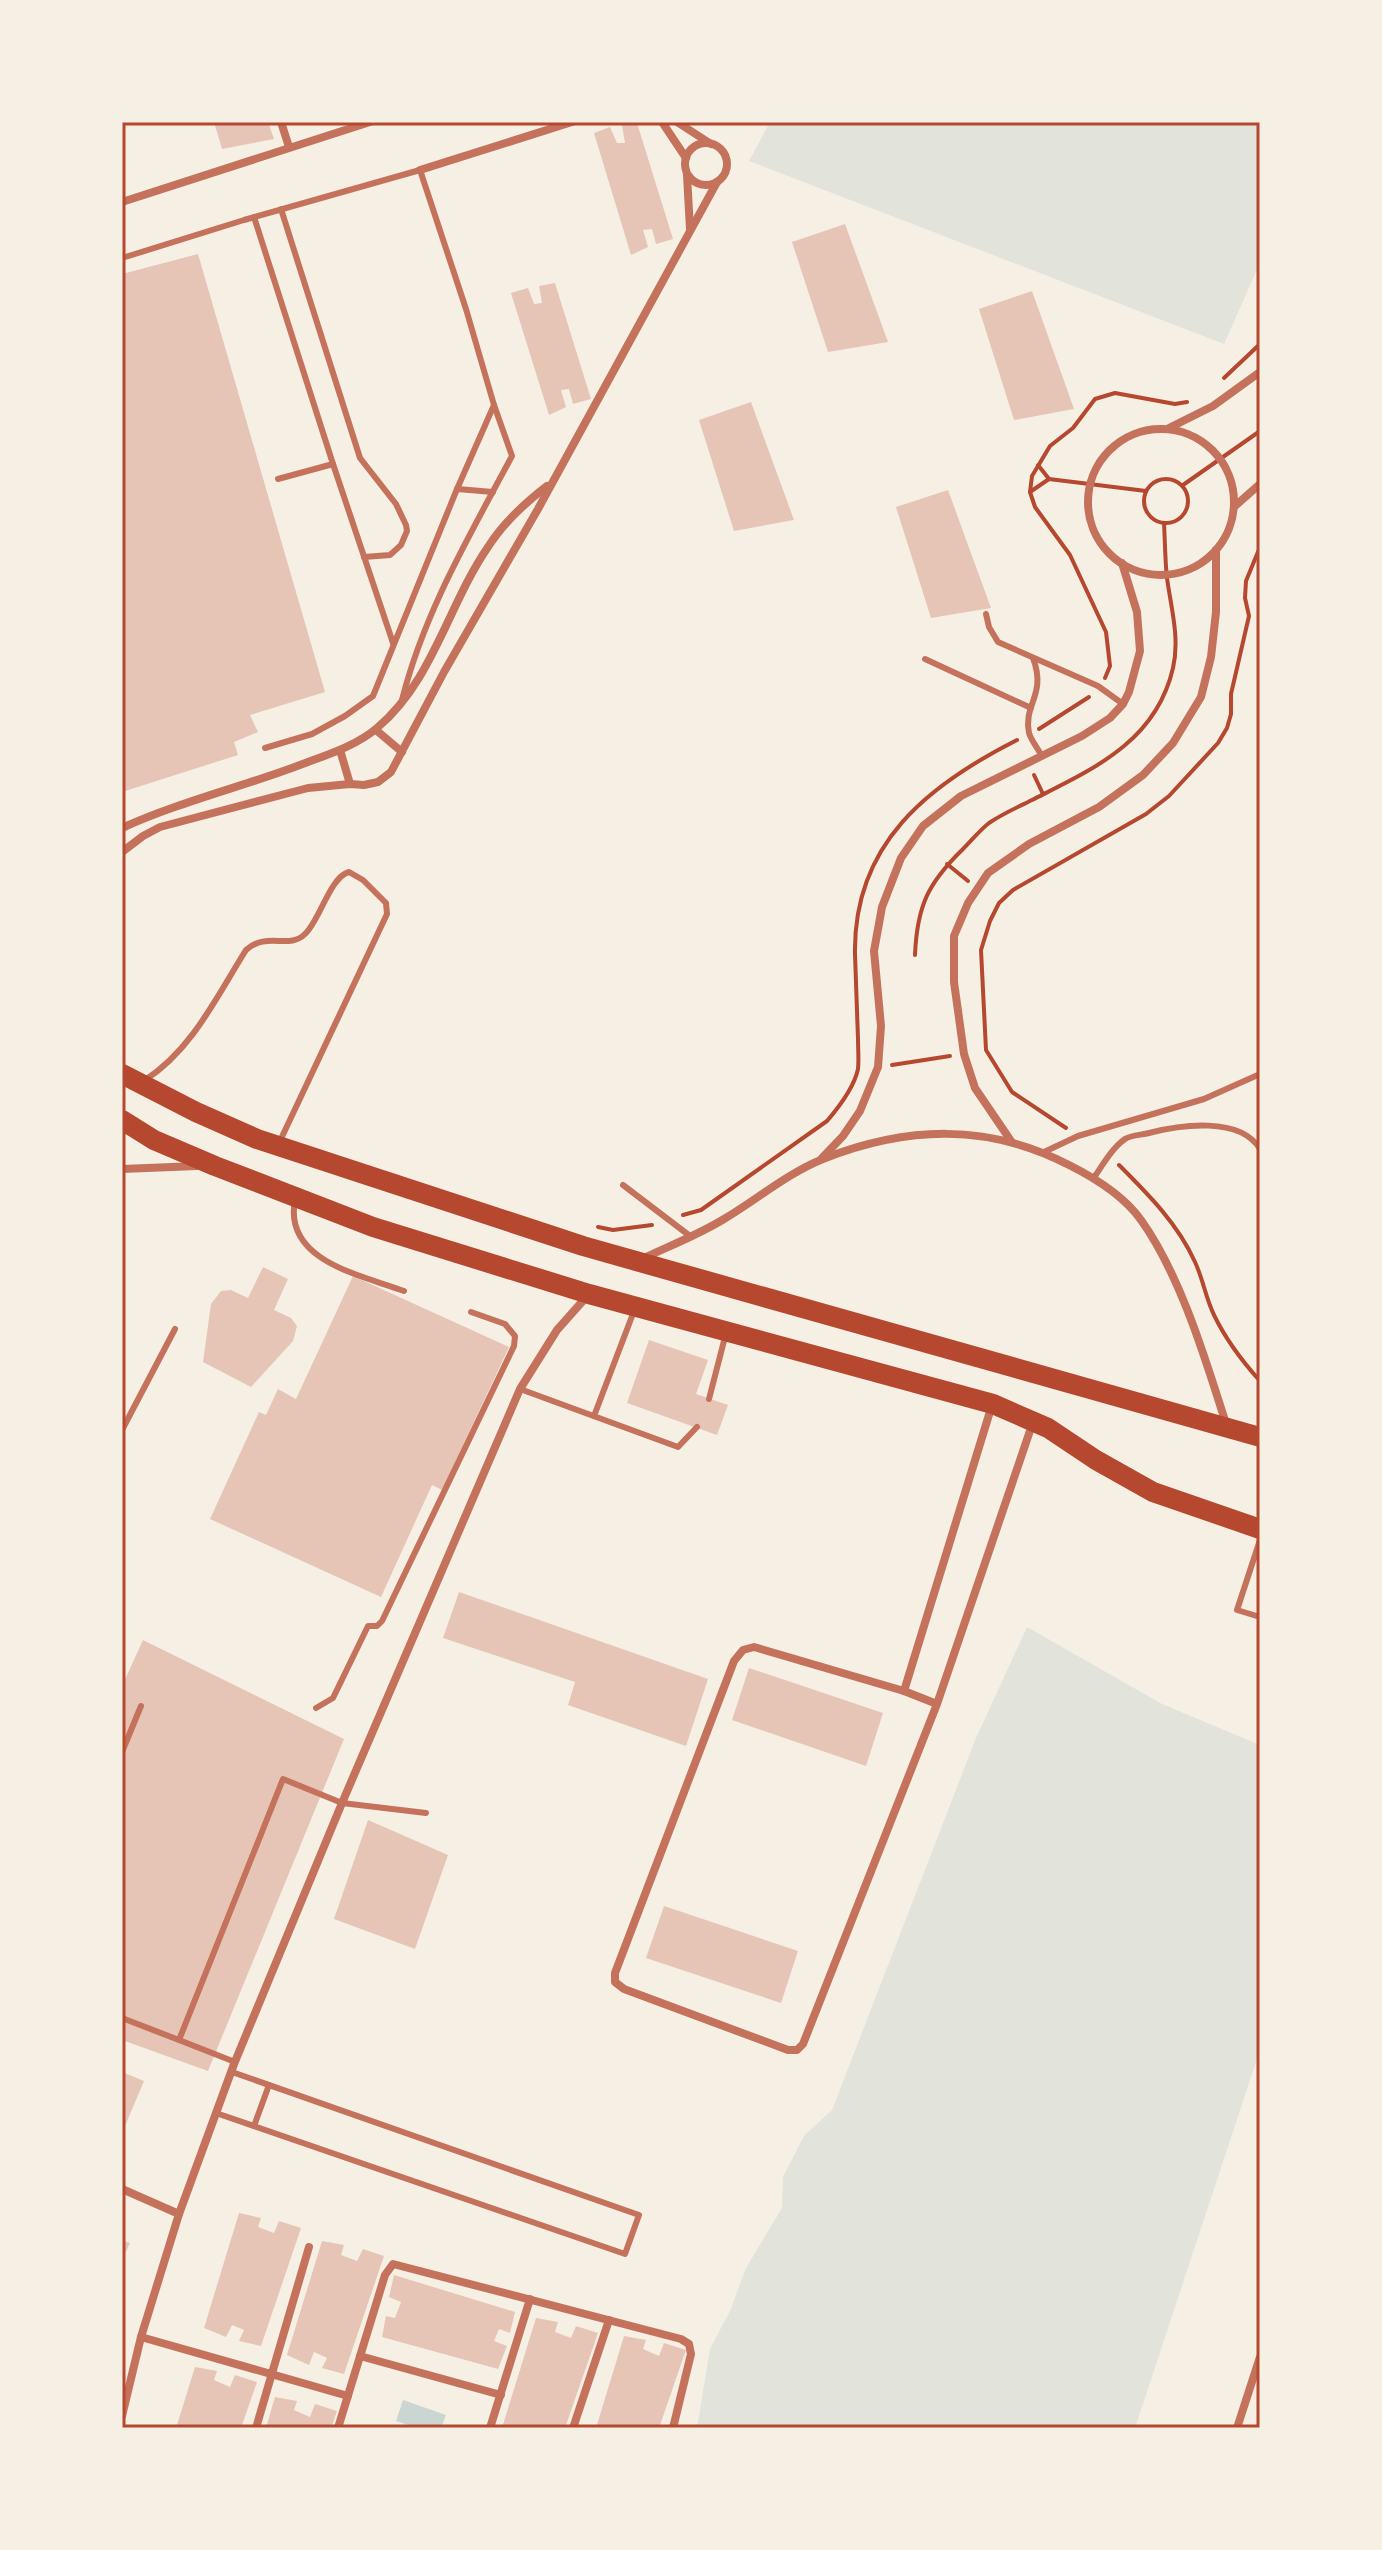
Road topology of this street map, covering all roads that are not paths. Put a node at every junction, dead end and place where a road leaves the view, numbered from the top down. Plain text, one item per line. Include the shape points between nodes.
1 (281, 122) edge
2 (370, 122) edge
3 (572, 122) edge
4 (662, 122) edge
5 (677, 122) edge
6 (688, 125) edge
7 (711, 144) junction
8 (289, 147) junction
9 (686, 158) junction
10 (420, 170) junction
11 (687, 174) junction
12 (717, 182) junction
13 (122, 202) edge
14 (281, 209) junction
15 (254, 217) junction
16 (691, 230) junction
17 (122, 258) edge
18 (1260, 372) edge
19 (494, 405) junction
20 (1168, 429) junction
21 (333, 464) junction
22 (278, 479) dead end
23 (551, 483) junction
24 (1260, 484) edge
25 (457, 489) junction
26 (493, 492) junction
27 (1235, 506) junction
28 (1216, 550) junction
29 (364, 557) junction
30 (1122, 563) junction
31 (986, 614) dead end
32 (393, 643) junction
33 (1033, 658) junction
34 (925, 659) dead end
35 (401, 704) junction
36 (1123, 704) junction
37 (1031, 708) junction
38 (376, 730) junction
39 (265, 748) dead end
40 (340, 750) junction
41 (402, 752) junction
42 (1042, 756) junction
43 (350, 784) junction
44 (122, 828) edge
45 (122, 852) edge
46 (1260, 1074) edge
47 (130, 1079) edge
48 (122, 1120) edge
49 (1011, 1142) junction
50 (277, 1146) junction
51 (1260, 1149) edge
52 (1044, 1152) junction
53 (821, 1160) junction
54 (215, 1166) junction
55 (122, 1169) edge
56 (1093, 1179) junction
57 (623, 1185) dead end
58 (295, 1197) junction
59 (690, 1236) junction
60 (638, 1262) junction
61 (404, 1291) dead end
62 (589, 1294) junction
63 (636, 1306) junction
64 (471, 1312) dead end
65 (175, 1329) dead end
66 (727, 1331) junction
67 (520, 1389) junction
68 (709, 1399) dead end
69 (993, 1404) junction
70 (594, 1416) junction
71 (1033, 1422) junction
72 (697, 1427) dead end
73 (1227, 1428) junction
74 (122, 1430) edge
75 (1260, 1437) edge
76 (1260, 1529) edge
77 (1260, 1540) edge
78 (1260, 1617) edge
79 (904, 1691) junction
80 (937, 1704) junction
81 (141, 1706) dead end
82 (316, 1708) dead end
83 (122, 1752) edge
84 (342, 1803) junction
85 (426, 1813) dead end
86 (122, 2018) edge
87 (179, 2040) junction
88 (233, 2067) junction
89 (269, 2085) junction
90 (216, 2113) junction
91 (254, 2126) junction
92 (122, 2189) edge
93 (179, 2214) junction
94 (309, 2247) dead end
95 (530, 2299) junction
96 (609, 2320) junction
97 (141, 2337) junction
98 (360, 2356) junction
99 (1260, 2357) edge
100 (272, 2375) junction
101 (501, 2395) junction
102 (348, 2396) junction
103 (122, 2416) edge
104 (256, 2428) edge
105 (338, 2428) edge
106 (490, 2428) edge
107 (573, 2428) edge
108 (673, 2428) edge
109 (1237, 2428) edge

1 - 8 street
2 - 8 street
3 - 10 street
4 - 9 street
5 - 6 street
6 - 7 street
7 - 9 street via 695,146
7 - 12 street via 727,161
8 - 13 street
9 - 11 street
10 - 14 lane
10 - 19 lane
11 - 12 street via 704,185
11 - 16 street
12 - 16 street
14 - 15 lane
14 - 29 lane via 360,458 406,525 401,545 390,555
15 - 17 lane
15 - 21 lane
16 - 23 street
18 - 20 street via 1213,406
19 - 25 lane
19 - 26 lane via 512,456
20 - 27 street via 1190,434 1221,459 1233,484
20 - 30 street via 1126,438 1096,468 1089,510 1094,530
21 - 22 lane
21 - 29 lane
23 - 35 street via 524,504 488,546
23 - 41 street
24 - 27 street
25 - 26 lane
25 - 32 lane
26 - 35 lane via 436,600
27 - 28 street via 1229,530
28 - 30 street via 1201,564 1167,575 1140,572
28 - 49 street via 1211,657 1201,697 1173,743 1143,775 1099,807 988,873 954,936 964,1054 975,1088
29 - 32 lane
30 - 36 street via 1137,612 1140,651
31 - 33 lane via 998,642
32 - 39 lane via 373,696 312,734
33 - 36 lane via 1098,686
33 - 37 lane via 1039,685
34 - 37 lane
35 - 38 street
36 - 42 street via 1082,736
37 - 42 lane via 1029,734
38 - 40 street
38 - 41 street
40 - 43 street
40 - 44 street
41 - 43 street via 378,782
42 - 53 street via 961,796 923,826 901,858 882,907 874,951 881,1026 878,1067 860,1111
43 - 45 street via 296,791 160,827
46 - 52 lane via 1204,1099 1078,1136
47 - 50 highway
47 - 50 lane via 161,1070 178,1054 253,943 299,939 339,878 349,872 356,875 386,903 387,914
48 - 54 highway
49 - 52 street
49 - 53 street via 947,1132 905,1136
50 - 60 highway
51 - 56 lane via 1235,1130 1177,1126 1126,1138
52 - 56 street
53 - 59 street
54 - 55 street
54 - 58 highway
56 - 73 street via 1139,1217 1161,1252 1203,1351
57 - 59 lane
58 - 61 lane via 296,1230 318,1257
58 - 62 highway via 373,1227
59 - 60 street
60 - 73 highway
62 - 63 highway
62 - 67 street via 557,1330
63 - 66 highway
63 - 70 lane
64 - 82 lane via 505,1324 515,1336 514,1346 382,1621 368,1626 333,1698
65 - 74 lane
66 - 68 lane
66 - 69 highway
67 - 70 lane
67 - 84 street
69 - 71 highway
69 - 79 street
70 - 72 lane via 678,1447
71 - 76 highway via 1153,1492
71 - 80 street
73 - 75 highway
77 - 78 lane via 1237,1610
79 - 80 street
79 - 80 street via 754,1647 743,1650 734,1661 615,1982 797,2050
81 - 83 lane
84 - 85 lane
84 - 87 lane via 283,1779
84 - 88 street
86 - 87 lane
87 - 88 lane
88 - 89 lane
88 - 90 street
89 - 91 lane
89 - 91 lane via 639,2215 625,2254
90 - 91 lane
90 - 93 street
92 - 93 street
93 - 97 street
94 - 100 street
95 - 96 street
95 - 98 street via 393,2264
95 - 101 street
96 - 107 street
96 - 108 street via 689,2344
97 - 100 street
97 - 103 street
98 - 101 street
98 - 102 street
99 - 109 street
100 - 102 street
100 - 104 street
101 - 106 street
102 - 105 street

